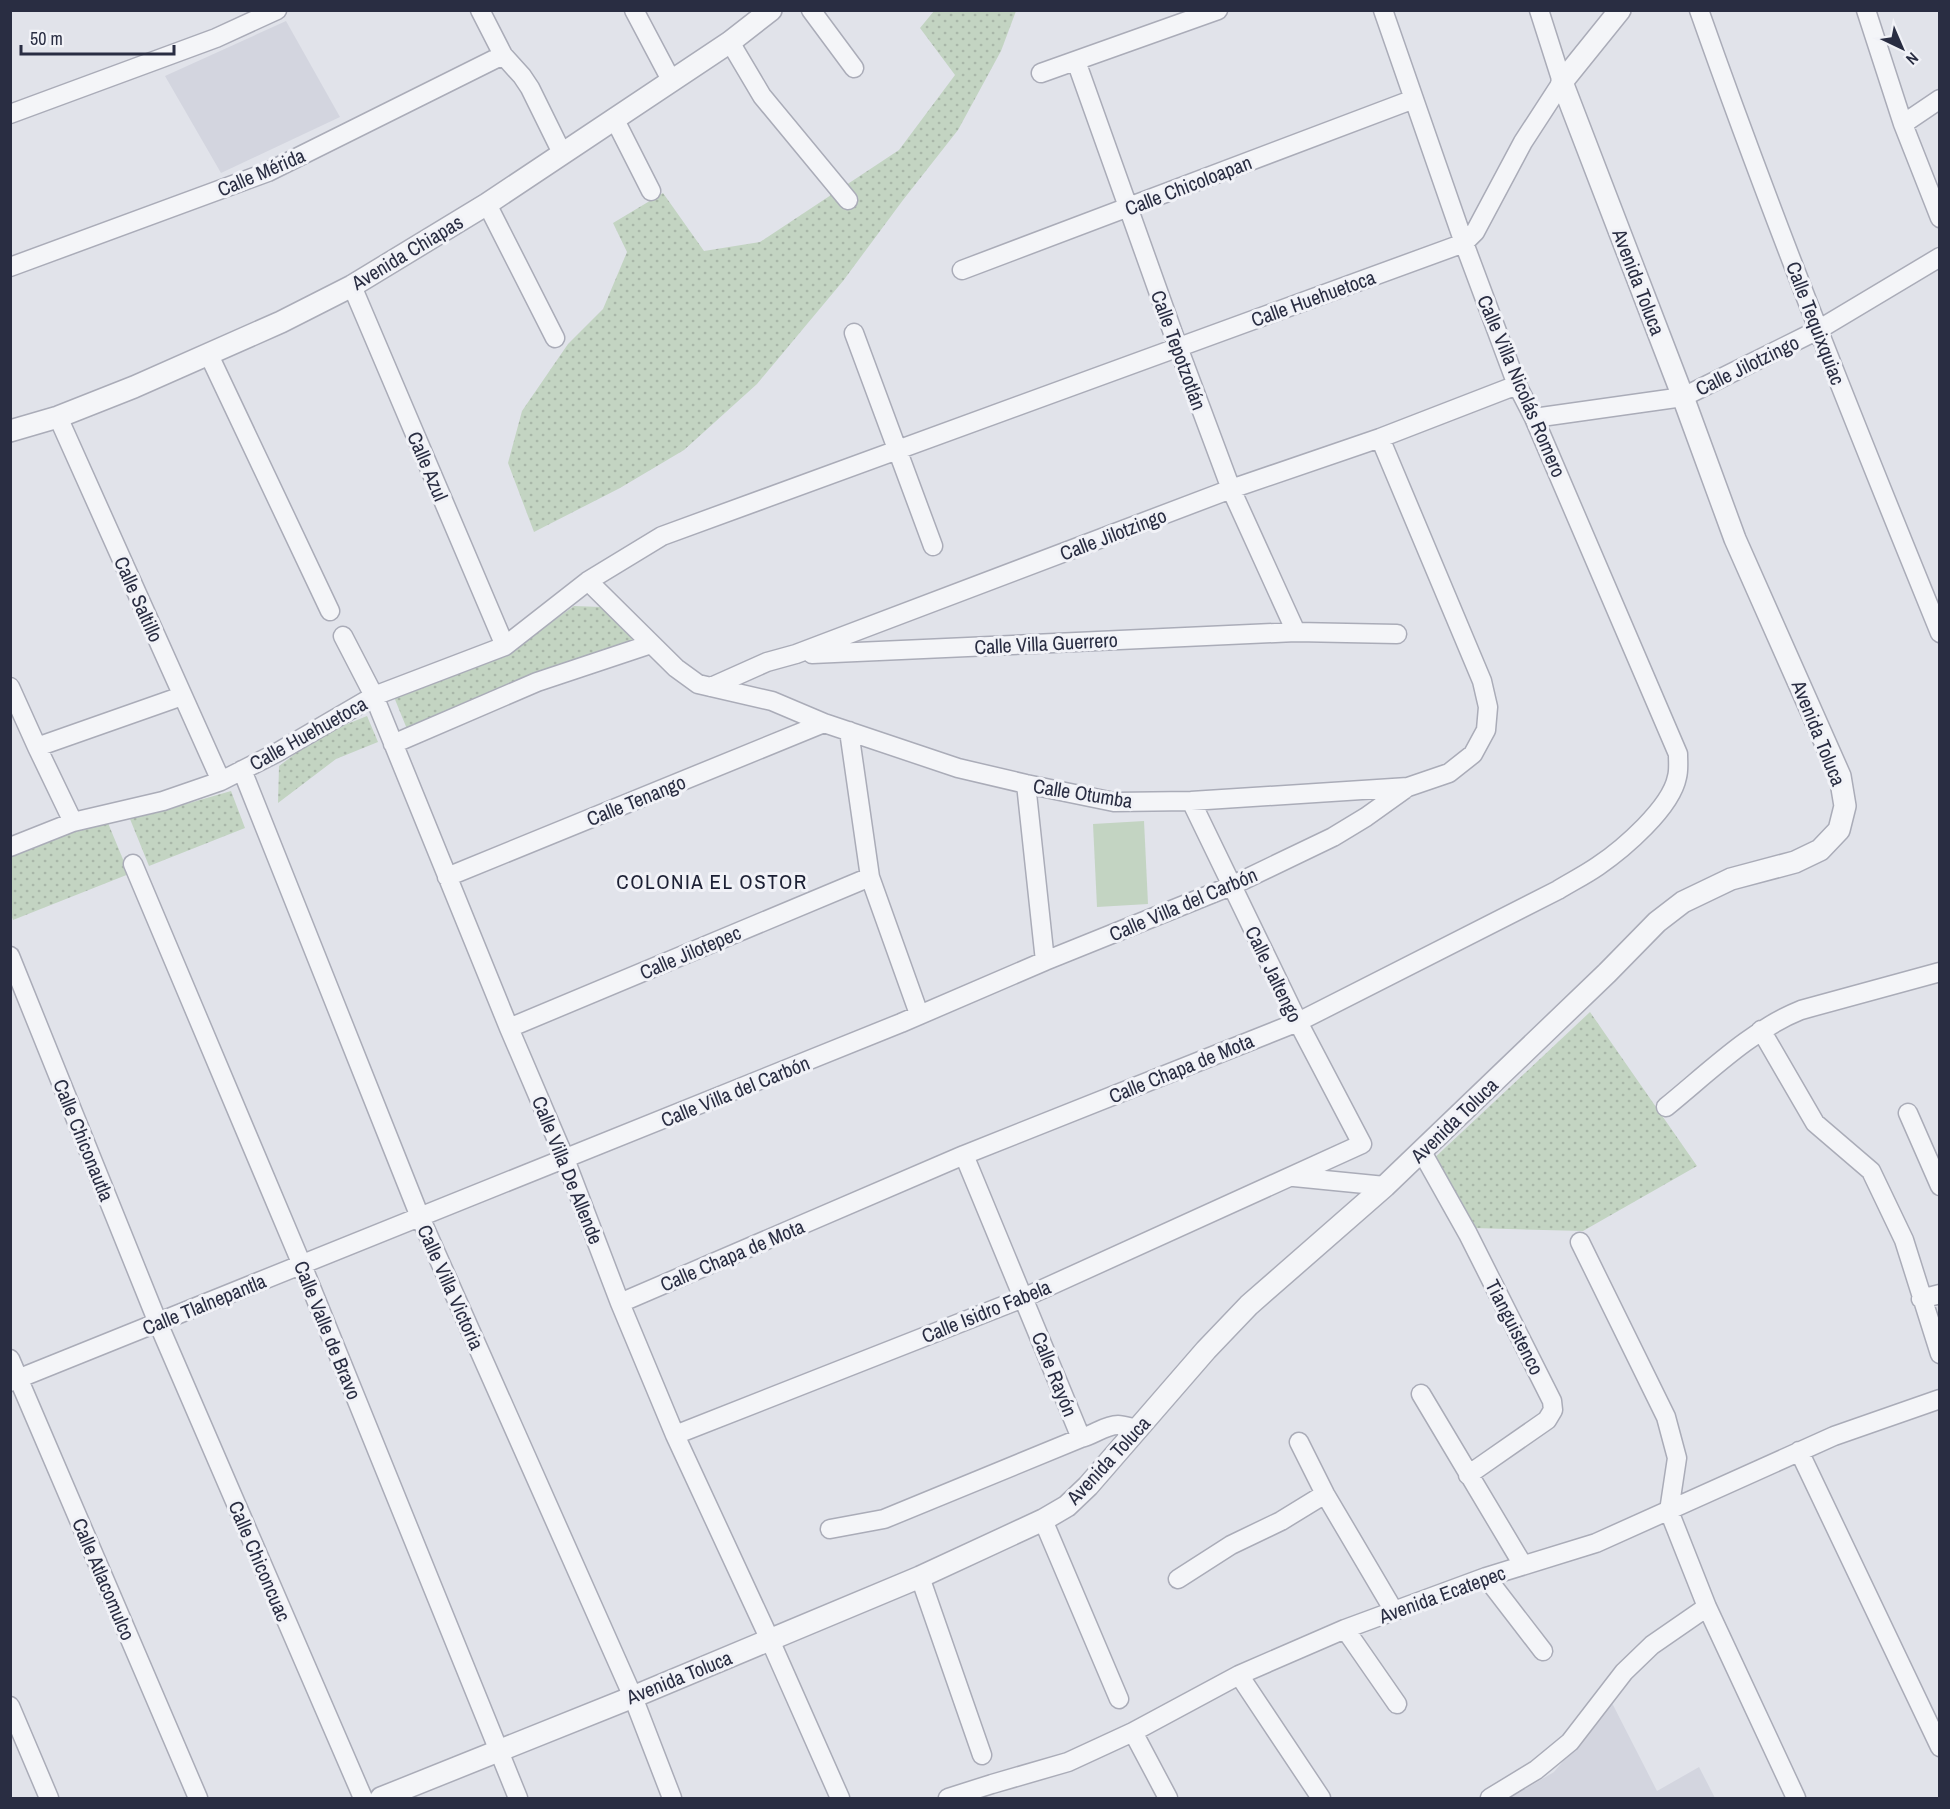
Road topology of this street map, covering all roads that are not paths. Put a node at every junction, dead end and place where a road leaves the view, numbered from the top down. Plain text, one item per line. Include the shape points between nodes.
1 (277, 10) edge
2 (480, 10) edge
3 (633, 10) edge
4 (811, 10) edge
5 (1218, 10) edge
6 (1383, 10) edge
7 (1539, 10) edge
8 (1620, 10) edge
9 (1699, 10) edge
10 (1866, 10) edge
11 (771, 11) edge
12 (730, 42) junction
13 (502, 55) junction
14 (1076, 62) junction
15 (854, 68) dead end
16 (1041, 73) dead end
17 (671, 80) junction
18 (1563, 82) junction
19 (1414, 99) junction
20 (1940, 99) edge
21 (10, 114) edge
22 (614, 118) junction
23 (1903, 124) junction
24 (562, 153) junction
25 (651, 191) dead end
26 (848, 200) dead end
27 (487, 204) junction
28 (1128, 207) junction
29 (1940, 218) edge
30 (1464, 243) junction
31 (1940, 257) edge
32 (10, 267) edge
33 (962, 270) dead end
34 (352, 286) junction
35 (1818, 330) junction
36 (854, 333) dead end
37 (555, 338) dead end
38 (1178, 347) junction
39 (209, 355) junction
40 (1517, 385) junction
41 (1683, 397) junction
42 (58, 417) junction
43 (1534, 418) junction
44 (10, 431) edge
45 (1380, 438) junction
46 (898, 451) junction
47 (1231, 489) junction
48 (933, 546) dead end
49 (588, 580) junction
50 (330, 611) dead end
51 (1296, 632) junction
52 (1939, 632) edge
53 (1398, 634) dead end
54 (343, 636) dead end
55 (651, 644) junction
56 (505, 646) junction
57 (796, 654) junction
58 (767, 662) junction
59 (10, 687) edge
60 (711, 687) junction
61 (182, 696) junction
62 (374, 696) junction
63 (772, 701) junction
64 (824, 723) junction
65 (849, 731) junction
66 (393, 744) junction
67 (37, 747) junction
68 (1678, 754) joint
69 (243, 770) junction
70 (221, 781) junction
71 (1026, 784) junction
72 (1408, 787) junction
73 (1191, 801) junction
74 (73, 822) junction
75 (10, 847) edge
76 (133, 864) dead end
77 (870, 877) junction
78 (447, 878) junction
79 (1231, 886) junction
80 (10, 956) edge
81 (1045, 961) junction
82 (1940, 972) edge
83 (919, 1014) junction
84 (1298, 1022) junction
85 (509, 1028) junction
86 (1761, 1030) junction
87 (1666, 1107) dead end
88 (1908, 1113) dead end
89 (1362, 1144) joint
90 (1422, 1152) junction
91 (964, 1155) junction
92 (565, 1159) junction
93 (1292, 1177) junction
94 (1385, 1186) junction
95 (1940, 1186) edge
96 (420, 1217) junction
97 (1580, 1242) dead end
98 (302, 1265) junction
99 (1940, 1294) edge
100 (1023, 1298) junction
101 (1921, 1299) junction
102 (620, 1303) junction
103 (158, 1323) junction
104 (1940, 1354) edge
105 (10, 1359) edge
106 (15, 1381) edge
107 (1421, 1394) dead end
108 (1939, 1400) edge
109 (1137, 1429) junction
110 (675, 1436) junction
111 (1081, 1438) junction
112 (1299, 1442) dead end
113 (1799, 1451) junction
114 (1468, 1475) junction
115 (1325, 1494) junction
116 (1669, 1511) junction
117 (1043, 1520) junction
118 (830, 1529) dead end
119 (1523, 1565) junction
120 (920, 1577) junction
121 (1486, 1577) junction
122 (1178, 1579) dead end
123 (1707, 1607) junction
124 (1394, 1611) junction
125 (1345, 1629) junction
126 (770, 1640) junction
127 (1543, 1651) dead end
128 (1239, 1676) junction
129 (633, 1697) junction
130 (1119, 1699) dead end
131 (1397, 1704) dead end
132 (10, 1706) edge
133 (1133, 1732) junction
134 (1940, 1747) edge
135 (499, 1750) junction
136 (982, 1755) dead end
137 (996, 1791) edge
138 (49, 1798) edge
139 (198, 1798) edge
140 (363, 1798) edge
141 (381, 1798) edge
142 (518, 1798) edge
143 (672, 1798) edge
144 (840, 1798) edge
145 (948, 1798) edge
146 (1168, 1798) edge
147 (1321, 1798) edge
148 (1490, 1798) edge
149 (1796, 1798) edge

1 - 21 street via 216,38
2 - 13 street
3 - 17 street
4 - 15 street
5 - 14 street
6 - 19 street, Calle Villa Nicolás Romero
7 - 18 street
8 - 18 street
9 - 35 street, Calle Tequixquiac
10 - 23 street
11 - 12 street, Avenida Chiapas
12 - 17 street, Avenida Chiapas
12 - 26 street via 766,101
13 - 24 street via 530,88
13 - 32 street, Calle Mérida via 268,172
14 - 16 street
14 - 28 street, Calle Tepotzotlán
17 - 22 street, Avenida Chiapas
18 - 30 street via 1523,142 1475,232
18 - 41 street, Avenida Toluca
19 - 28 street, Calle Chicoloapan
19 - 30 street, Calle Villa Nicolás Romero
20 - 23 street
22 - 24 street, Avenida Chiapas
22 - 25 street
23 - 29 street
24 - 27 street, Avenida Chiapas
27 - 34 street, Avenida Chiapas
27 - 37 street
28 - 33 street, Calle Chicoloapan
28 - 38 street, Calle Tepotzotlán
30 - 38 street, Calle Huehuetoca
30 - 40 street, Calle Villa Nicolás Romero
31 - 35 street, Calle Jilotzingo
34 - 39 street, Avenida Chiapas
34 - 56 street, Calle Azul
35 - 41 street, Calle Jilotzingo
35 - 52 street, Calle Tequixquiac
36 - 46 street
38 - 46 street, Calle Huehuetoca
38 - 47 street, Calle Tepotzotlán
39 - 42 street, Avenida Chiapas
39 - 50 street
40 - 43 street, Calle Villa Nicolás Romero
40 - 45 street, Calle Jilotzingo
41 - 43 street, Calle Jilotzingo
41 - 90 street, Avenida Toluca via 1735,539 1840,776 1845,806 1839,830 1820,850 1795,862 1731,879 1683,902 1657,922
42 - 44 street, Avenida Chiapas
42 - 61 street, Calle Saltillo
43 - 68 street, Calle Villa Nicolás Romero
45 - 47 street, Calle Jilotzingo
45 - 72 street, Calle Villa del Carbón via 1482,681 1488,707 1486,730 1473,754 1449,773
46 - 48 street
46 - 49 street, Calle Huehuetoca via 662,536
47 - 51 street, Calle Tepotzotlán
47 - 57 street, Calle Jilotzingo
49 - 55 street, Calle Otumba
49 - 56 street, Calle Huehuetoca
51 - 53 street, Calle Villa Guerrero
51 - 57 street, Calle Villa Guerrero
54 - 62 street, Calle Villa De Allende
55 - 60 street, Calle Otumba via 698,684
55 - 66 street via 537,682
56 - 62 street, Calle Huehuetoca
57 - 58 street, Calle Jilotzingo
58 - 60 street, Calle Jilotzingo
58 - 63 street via 759,675 760,687
59 - 67 street
60 - 63 street, Calle Otumba
61 - 67 street
61 - 70 street, Calle Saltillo
62 - 66 street, Calle Villa De Allende
62 - 69 street, Calle Huehuetoca
63 - 64 street, Calle Otumba
64 - 65 street, Calle Otumba
64 - 78 street, Calle Tenango
65 - 71 street, Calle Otumba via 958,768
65 - 77 street
66 - 78 street, Calle Villa De Allende
67 - 74 street
68 - 84 street, Calle Chapa de Mota via 1677,779 1667,800 1636,835 1597,866 1558,890
69 - 70 street, Calle Huehuetoca
69 - 96 street, Calle Villa Victoria
70 - 74 street, Calle Huehuetoca via 163,801
71 - 73 street, Calle Otumba via 1114,802
71 - 81 street
72 - 73 street, Calle Otumba
72 - 79 street, Calle Villa del Carbón via 1333,837
73 - 79 street, Calle Jaltengo
74 - 75 street, Calle Huehuetoca
76 - 98 street, Calle Valle de Bravo
77 - 83 street
77 - 85 street, Calle Jilotepec
78 - 85 street, Calle Villa De Allende
79 - 81 street, Calle Villa del Carbón
79 - 84 street, Calle Jaltengo
80 - 103 street, Calle Chiconautla
81 - 83 street, Calle Villa del Carbón
82 - 86 street via 1801,1010
83 - 92 street, Calle Villa del Carbón
84 - 89 street, Calle Jaltengo
84 - 91 street, Calle Chapa de Mota
85 - 92 street, Calle Villa De Allende
86 - 87 street
86 - 101 street via 1815,1123 1871,1171 1904,1240
88 - 95 street
89 - 93 street, Calle Isidro Fabela
90 - 94 street, Avenida Toluca
90 - 114 street, Tianguistenco via 1468,1234 1551,1401 1547,1420
91 - 100 street, Calle Rayón
91 - 102 street, Calle Chapa de Mota
92 - 96 street, Calle Tlalnepantla
92 - 102 street, Calle Villa De Allende
93 - 94 street, Calle Isidro Fabela
93 - 100 street, Calle Isidro Fabela
94 - 109 street, Avenida Toluca via 1249,1305
96 - 98 street, Calle Tlalnepantla
96 - 129 street, Calle Villa Victoria
97 - 116 street via 1666,1417 1677,1458
98 - 103 street, Calle Tlalnepantla
98 - 135 street, Calle Valle de Bravo
99 - 101 street
100 - 110 street, Calle Isidro Fabela
100 - 111 street, Calle Rayón
101 - 104 street
102 - 110 street, Calle Villa De Allende
103 - 106 street, Calle Tlalnepantla
103 - 140 street, Calle Chiconcuac
105 - 106 street, Calle Atlacomulco
106 - 139 street, Calle Atlacomulco
107 - 114 street
108 - 113 street, Avenida Ecatepec
109 - 111 street, Calle Rayón via 1117,1425
109 - 117 street, Avenida Toluca via 1081,1493
110 - 126 street, Calle Villa De Allende
111 - 118 street via 884,1519
112 - 115 street
113 - 116 street, Avenida Ecatepec
113 - 134 street
114 - 119 street
115 - 122 street
115 - 124 street
116 - 119 street, Avenida Ecatepec via 1596,1543
116 - 123 street
117 - 120 street, Avenida Toluca
117 - 130 street
119 - 121 street, Avenida Ecatepec
120 - 126 street, Avenida Toluca
120 - 136 street
121 - 124 street, Avenida Ecatepec
121 - 127 street
123 - 148 street via 1652,1646 1624,1672 1570,1742 1536,1770
123 - 149 street
124 - 125 street, Avenida Ecatepec
125 - 128 street, Avenida Ecatepec
125 - 131 street
126 - 129 street, Avenida Toluca
126 - 144 street, Calle Villa De Allende
128 - 133 street, Avenida Ecatepec
128 - 147 street
129 - 135 street, Avenida Toluca
129 - 143 street, Calle Villa Victoria
132 - 138 street
133 - 137 street, Avenida Ecatepec
133 - 146 street
135 - 141 street, Avenida Toluca
135 - 142 street, Calle Valle de Bravo
137 - 145 street, Avenida Ecatepec

